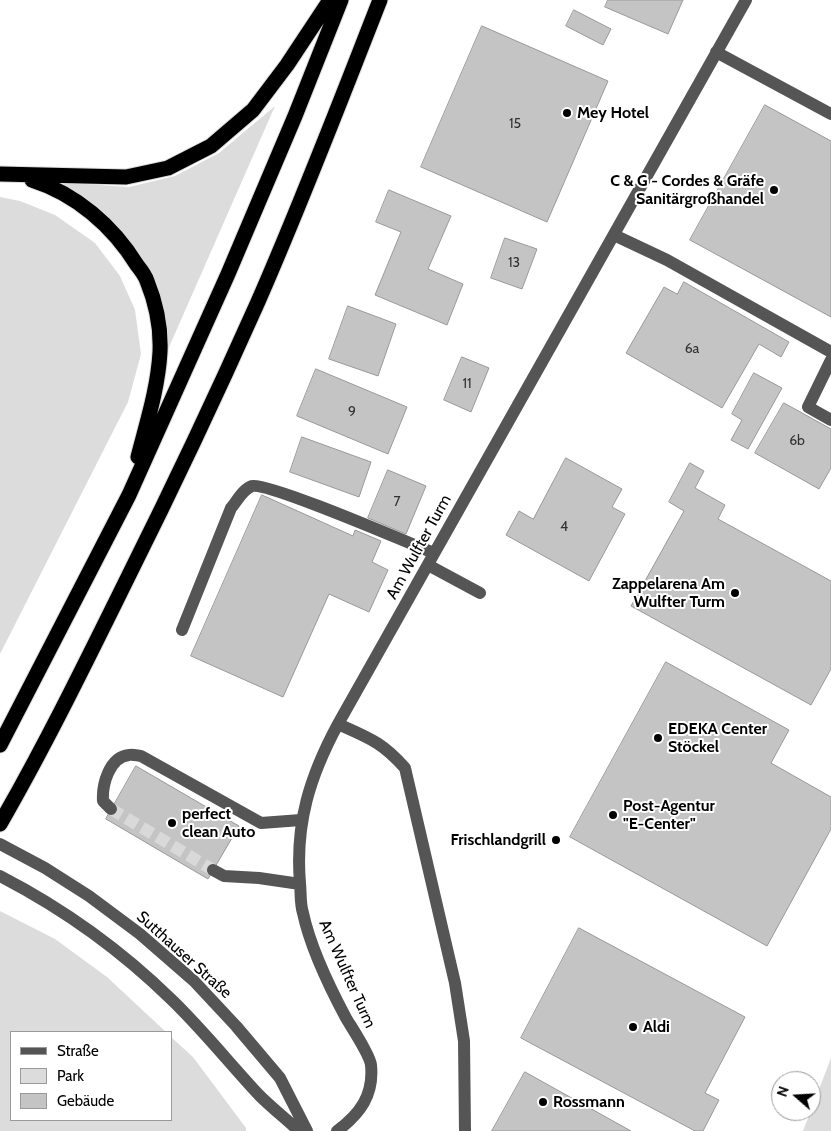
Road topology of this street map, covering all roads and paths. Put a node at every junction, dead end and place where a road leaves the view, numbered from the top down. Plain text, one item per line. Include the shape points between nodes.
1 (330, 0) edge
2 (341, 0) edge
3 (380, 0) edge
4 (741, 1) edge
5 (716, 52) junction
6 (831, 114) edge
7 (0, 174) edge
8 (17, 175) junction
9 (614, 235) junction
10 (831, 352) edge
11 (831, 360) edge
12 (831, 420) edge
13 (129, 495) junction
14 (434, 553) junction
15 (428, 565) junction
16 (480, 593) dead end
17 (182, 630) dead end
18 (338, 724) junction
19 (0, 745) edge
20 (111, 809) tunnel mouth
21 (301, 820) junction
22 (0, 824) edge
23 (0, 844) edge
24 (214, 870) tunnel mouth
25 (0, 876) edge
26 (300, 884) junction
27 (299, 1131) edge
28 (307, 1131) edge
29 (337, 1131) edge
30 (465, 1131) edge

1 - 8 highway via 253,110 211,146 168,168 126,177
2 - 13 highway via 236,256
3 - 22 highway via 257,303 173,486 93,649
4 - 5 street, Am Wulfter Turm
5 - 6 street
5 - 9 street, Am Wulfter Turm
7 - 8 highway
8 - 13 highway via 50,186 79,203 112,232 147,280 158,314 160,351 156,387
9 - 10 street via 667,260
9 - 14 street, Am Wulfter Turm
11 - 12 street via 808,407
13 - 19 highway
14 - 15 street, Am Wulfter Turm
14 - 17 street via 304,500 251,486 231,508
15 - 16 street
15 - 18 street, Am Wulfter Turm
18 - 21 street, Am Wulfter Turm via 322,754
18 - 30 street via 377,741 391,751 405,768 455,983 464,1041
20 - 21 street via 103,801 102,790 111,768 128,754 141,756 261,823
21 - 26 street, Am Wulfter Turm
23 - 28 street, Sutthauser Straße via 89,896 140,934 194,981 280,1078
24 - 26 street via 224,876
25 - 27 street via 77,922 172,999 260,1096
26 - 29 street, Am Wulfter Turm via 302,912 314,949 371,1063 370,1087 362,1110

